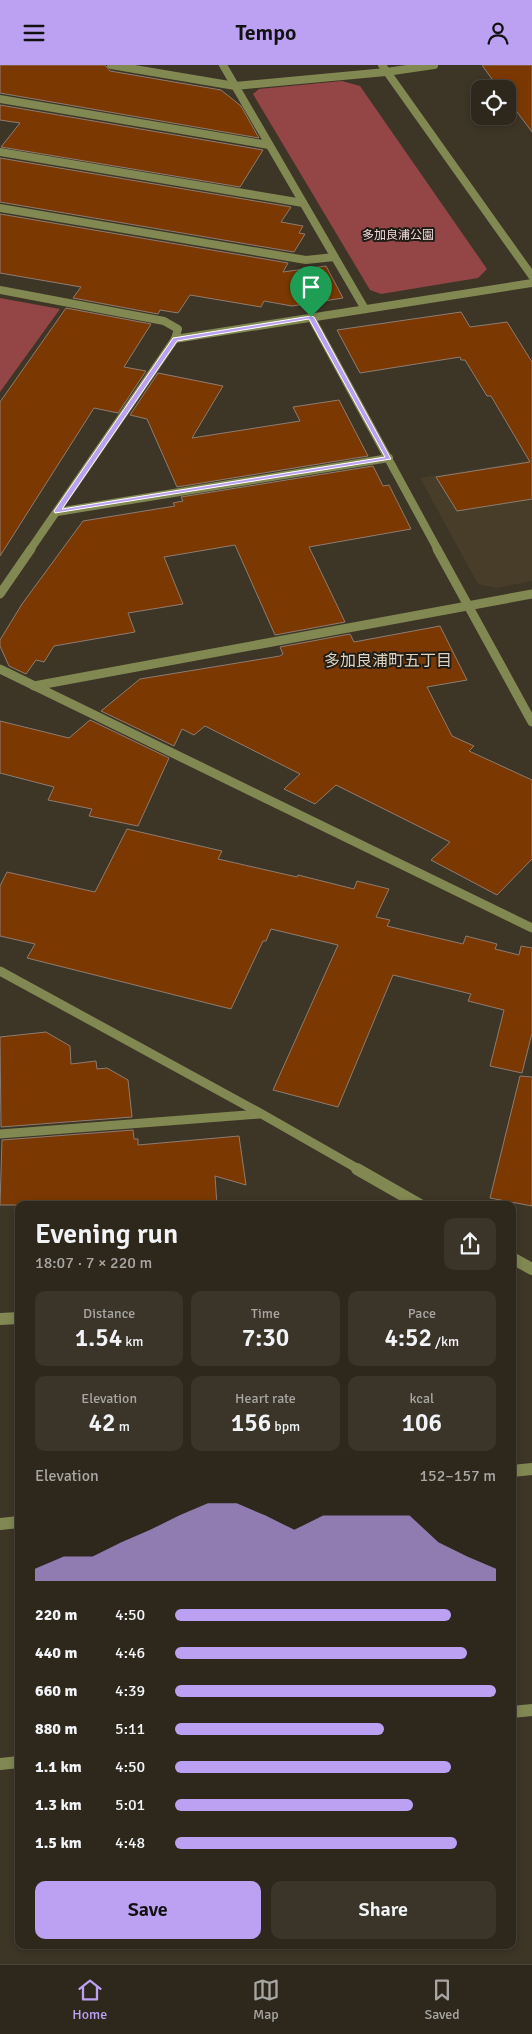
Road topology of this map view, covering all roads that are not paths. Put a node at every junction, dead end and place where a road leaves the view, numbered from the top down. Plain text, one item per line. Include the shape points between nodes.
1 (111, 65) edge
2 (223, 65) edge
3 (434, 65) edge
4 (384, 68) edge
5 (235, 86) junction
6 (0, 99) edge
7 (269, 145) junction
8 (0, 152) edge
9 (303, 203) junction
10 (0, 208) edge
11 (334, 257) junction
12 (532, 275) edge
13 (532, 283) edge
14 (0, 290) edge
15 (365, 309) junction
16 (311, 317) junction
17 (175, 339) junction
18 (389, 458) junction
19 (57, 511) junction
20 (0, 594) edge
21 (532, 594) edge
22 (470, 606) junction
23 (0, 669) edge
24 (34, 686) junction
25 (532, 722) edge
26 (532, 928) edge
27 (0, 971) edge
28 (260, 1113) junction
29 (0, 1134) edge
30 (413, 1201) edge
31 (516, 1260) edge
32 (516, 1269) edge
33 (531, 1269) edge
34 (15, 1318) edge
35 (0, 1319) edge
36 (532, 1469) edge
37 (516, 1471) edge
38 (15, 1523) edge
39 (0, 1524) edge
40 (532, 1710) edge
41 (516, 1711) edge
42 (15, 1762) edge
43 (0, 1764) edge

1 - 5 street
2 - 5 street
3 - 4 street
4 - 5 street
4 - 12 street
5 - 7 street
6 - 7 street
7 - 9 street
8 - 9 street
9 - 11 street
10 - 11 street via 306,260
11 - 15 street
13 - 15 street
14 - 17 street via 164,321 178,329
15 - 16 street
16 - 17 street
16 - 18 street
17 - 19 street
18 - 19 street
18 - 22 street
19 - 20 street
21 - 22 street
22 - 24 street
22 - 25 street
23 - 24 street
24 - 26 street
27 - 28 street
28 - 29 street
28 - 30 street
31 - 33 street
32 - 33 street
34 - 35 street
36 - 37 street
38 - 39 street
40 - 41 street
42 - 43 street

